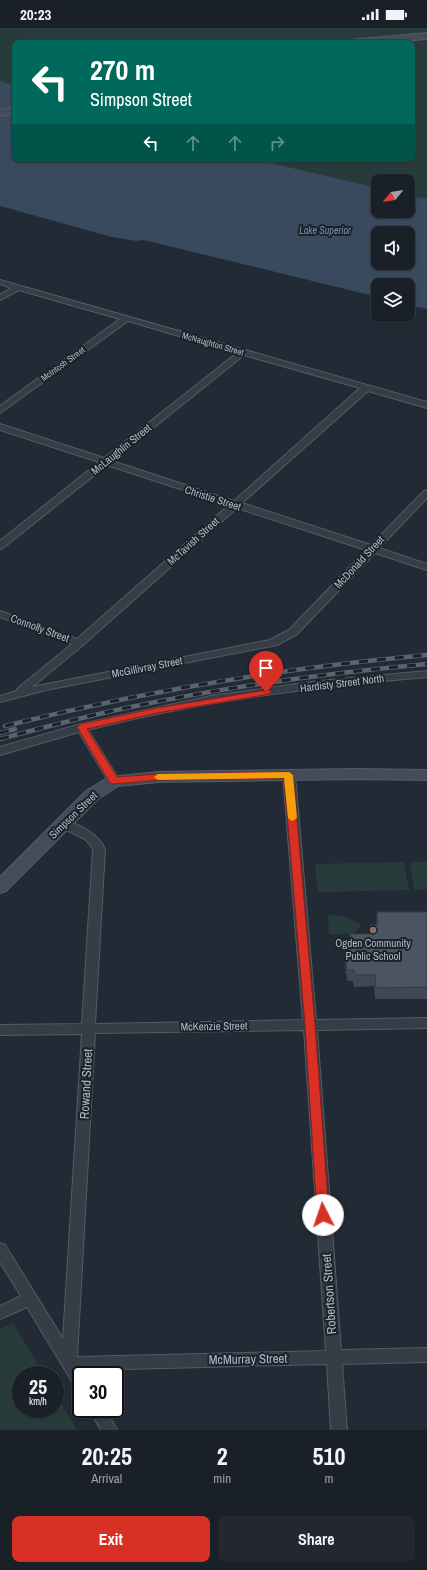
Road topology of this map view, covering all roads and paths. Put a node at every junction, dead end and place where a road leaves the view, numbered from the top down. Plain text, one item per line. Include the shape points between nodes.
1 (427, 36) edge
2 (379, 40) edge
3 (12, 111) edge
4 (0, 113) edge
5 (0, 282) edge
6 (18, 287) junction
7 (0, 298) edge
8 (126, 319) junction
9 (242, 352) junction
10 (366, 388) junction
11 (427, 404) edge
12 (0, 410) edge
13 (0, 427) edge
14 (104, 462) junction
15 (427, 493) edge
16 (233, 505) junction
17 (0, 546) edge
18 (372, 549) junction
19 (427, 567) edge
20 (0, 614) edge
21 (293, 632) joint
22 (79, 643) junction
23 (427, 674) edge
24 (20, 693) junction
25 (0, 699) edge
26 (81, 727) junction
27 (0, 751) edge
28 (289, 775) junction
29 (427, 775) edge
30 (114, 781) junction
31 (64, 824) junction
32 (0, 887) edge
33 (427, 1023) edge
34 (310, 1025) junction
35 (90, 1028) junction
36 (0, 1030) edge
37 (0, 1249) edge
38 (30, 1299) junction
39 (0, 1313) edge
40 (427, 1355) edge
41 (333, 1357) junction
42 (69, 1364) junction
43 (72, 1369) edge
44 (102, 1418) edge
45 (109, 1430) edge
46 (339, 1430) edge

1 - 2 main road
3 - 4 main road
5 - 6 street, McNaughton Street
6 - 7 street
6 - 8 street, McNaughton Street
8 - 9 street, McNaughton Street
8 - 12 street, McIntosh Street
9 - 10 street, McNaughton Street
9 - 14 street, McLaughlin Street
10 - 11 street, McNaughton Street
10 - 16 street, McTavish Street
13 - 14 street, Christie Street
14 - 16 street, Christie Street
14 - 17 street, McLaughlin Street
15 - 18 street, McDonald Street
16 - 18 street, Christie Street
16 - 22 street, McTavish Street
18 - 19 street, Christie Street
18 - 21 street, McDonald Street
20 - 22 street, Connolly Street
21 - 24 street, McGillivray Street via 273,643
22 - 24 street, McTavish Street
23 - 26 street, Hardisty Street North via 310,686 237,697 157,710
24 - 25 street, McGillivray Street
26 - 27 street, Hardisty Street North
26 - 30 street
28 - 29 main road, Simpson Street
28 - 30 main road, Simpson Street via 158,777
28 - 34 street, Robertson Street
30 - 31 main road, Simpson Street via 92,795
31 - 32 main road, Simpson Street
31 - 35 street, Rowand Street via 86,834 96,842 99,849
33 - 34 street, McKenzie Street
34 - 35 street, McKenzie Street
34 - 41 street, Robertson Street
35 - 36 street, McKenzie Street
35 - 42 street, Rowand Street
37 - 38 street
38 - 39 street
38 - 42 street
40 - 41 street, McMurray Street
41 - 42 street, McMurray Street
41 - 46 street, Robertson Street
42 - 43 street
44 - 45 street

